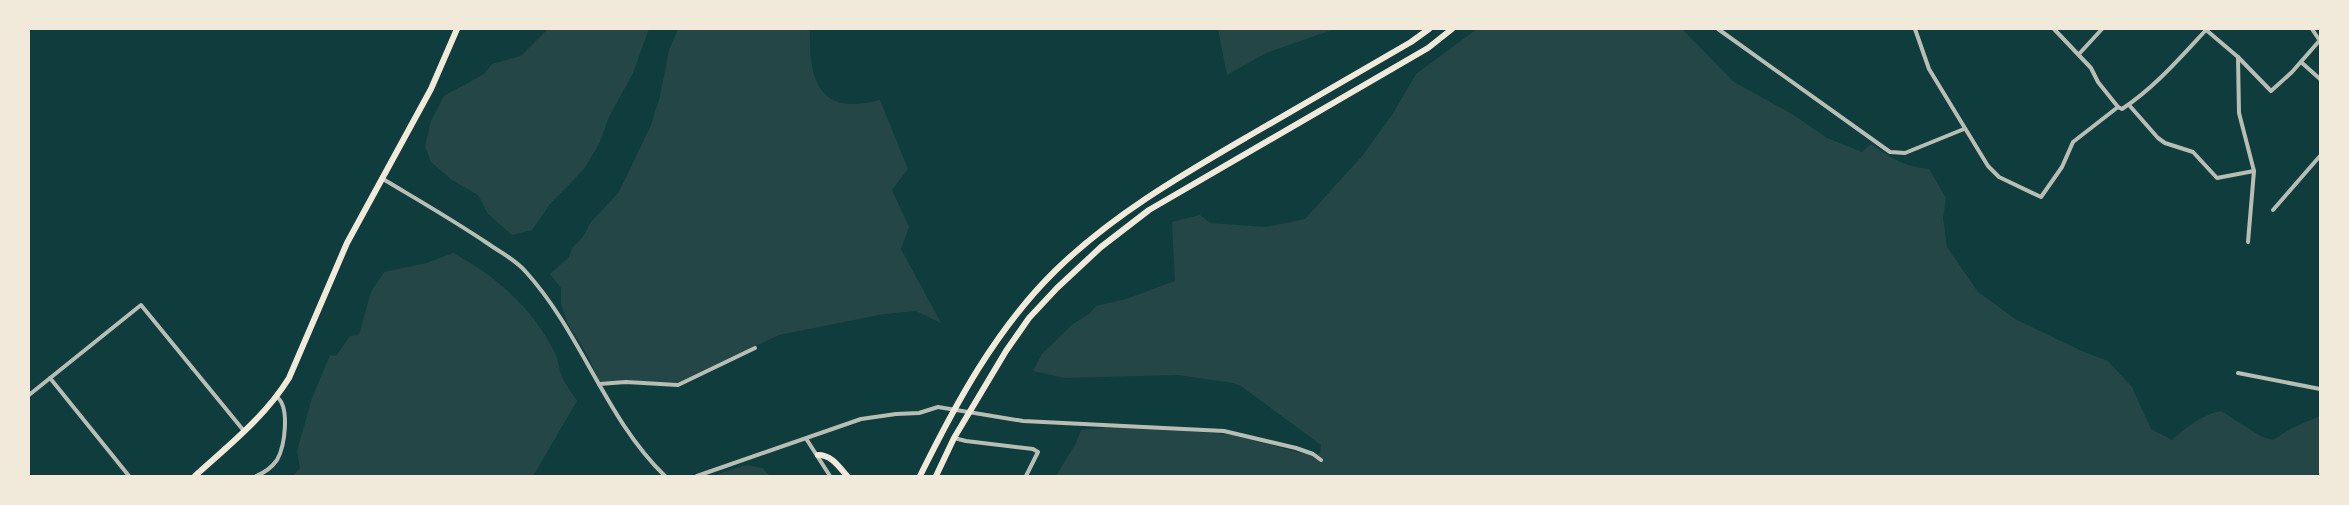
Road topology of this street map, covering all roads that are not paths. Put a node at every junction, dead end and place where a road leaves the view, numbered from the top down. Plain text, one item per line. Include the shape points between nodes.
1 (458, 29) edge
2 (1429, 29) edge
3 (1452, 29) edge
4 (1718, 29) edge
5 (1915, 29) edge
6 (2054, 29) edge
7 (2102, 29) edge
8 (2206, 29) edge
9 (2312, 29) edge
10 (2320, 41) edge
11 (2080, 54) junction
12 (2238, 57) junction
13 (2301, 62) junction
14 (2320, 79) edge
15 (2129, 105) junction
16 (2118, 107) junction
17 (1964, 129) junction
18 (2320, 156) edge
19 (2254, 171) junction
20 (383, 179) junction
21 (2273, 210) dead end
22 (2248, 242) dead end
23 (755, 348) dead end
24 (2238, 373) dead end
25 (50, 378) junction
26 (599, 384) junction
27 (2320, 389) edge
28 (29, 395) edge
29 (277, 397) junction
30 (244, 431) junction
31 (954, 438) junction
32 (807, 440) junction
33 (818, 455) junction
34 (1321, 460) dead end
35 (129, 476) edge
36 (195, 476) edge
37 (256, 476) edge
38 (664, 476) edge
39 (697, 476) edge
40 (830, 476) edge
41 (846, 476) edge
42 (920, 476) edge
43 (936, 476) edge
44 (1026, 476) edge

1 - 20 highway via 431,89
2 - 42 highway via 1194,168 1109,225 1054,272 1002,333 943,430
3 - 31 highway via 1428,48 1149,210 1101,247 1029,318
4 - 17 street via 1890,152 1905,153
5 - 17 street via 1929,69
6 - 11 street
7 - 11 street
8 - 12 street
8 - 15 street via 2166,74
9 - 10 street
10 - 13 street
11 - 16 street
12 - 13 street via 2271,91
12 - 19 street via 2239,113
13 - 14 street
15 - 16 street via 2122,109
15 - 19 street via 2158,138 2193,152 2217,178
16 - 17 street via 2073,142 2062,167 2041,197 1992,172
18 - 21 street
19 - 22 street
20 - 26 street via 526,271 554,308
20 - 29 highway via 347,243 299,357
23 - 26 street via 678,385
24 - 27 street
25 - 28 street
25 - 30 street via 141,305
25 - 35 street
26 - 38 street via 629,435
29 - 30 highway
29 - 37 street via 282,401 286,418 279,453 265,472
30 - 36 highway
31 - 43 highway
31 - 44 street via 1033,449 1038,452
32 - 33 street
32 - 34 street via 861,420 919,413 938,407 1023,420 1224,431 1313,454
32 - 39 street
33 - 40 street
33 - 41 highway via 831,459

